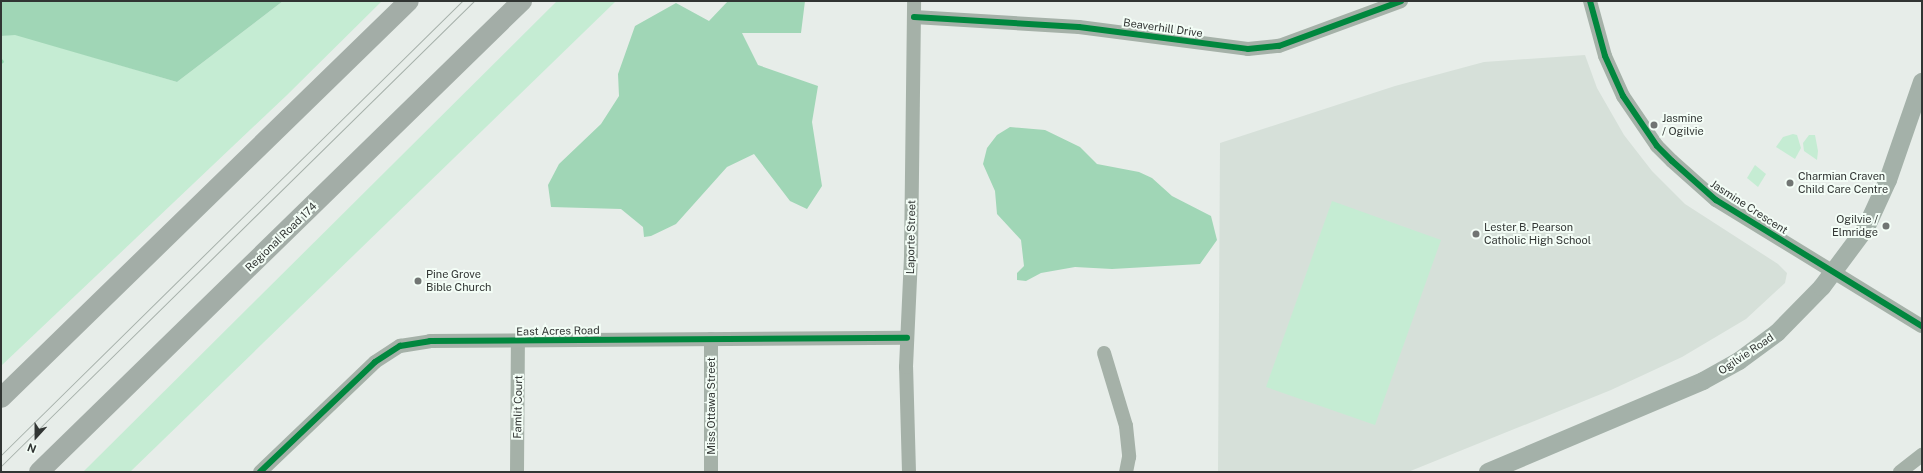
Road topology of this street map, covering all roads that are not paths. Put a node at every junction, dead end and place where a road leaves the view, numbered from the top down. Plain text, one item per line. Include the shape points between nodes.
1 (408, 1) edge
2 (522, 1) edge
3 (914, 1) edge
4 (1401, 1) edge
5 (1590, 1) edge
6 (914, 17) junction
7 (1922, 82) edge
8 (1833, 273) junction
9 (1922, 326) edge
10 (907, 338) junction
11 (711, 339) junction
12 (518, 342) junction
13 (1104, 353) dead end
14 (118, 397) junction
15 (1, 398) edge
16 (1922, 455) edge
17 (40, 472) edge
18 (51, 472) edge
19 (260, 472) edge
20 (517, 472) edge
21 (711, 472) edge
22 (909, 472) edge
23 (1126, 472) edge
24 (1488, 472) edge
25 (1900, 472) edge

1 - 15 highway
2 - 14 highway, Regional Road 174
3 - 6 street, Laporte Street
4 - 6 street, Beaverhill Drive via 1279,46 1248,49 1079,27
5 - 8 street, Jasmine Crescent via 1605,56 1623,96 1657,146 1716,200
6 - 10 street, Laporte Street via 911,256
7 - 8 main road, Ogilvie Road via 1876,210
8 - 9 street, Jasmine Crescent
8 - 24 main road, Ogilvie Road via 1777,333 1720,372
10 - 11 street, East Acres Road
10 - 22 street, Laporte Street
11 - 12 street, East Acres Road
11 - 21 street, Miss Ottawa Street
12 - 19 street, East Acres Road via 430,341 400,346 375,362
12 - 20 street, Famlit Court
13 - 23 street via 1126,426 1129,457
14 - 17 highway, Regional Road 174
14 - 18 highway
16 - 25 street

